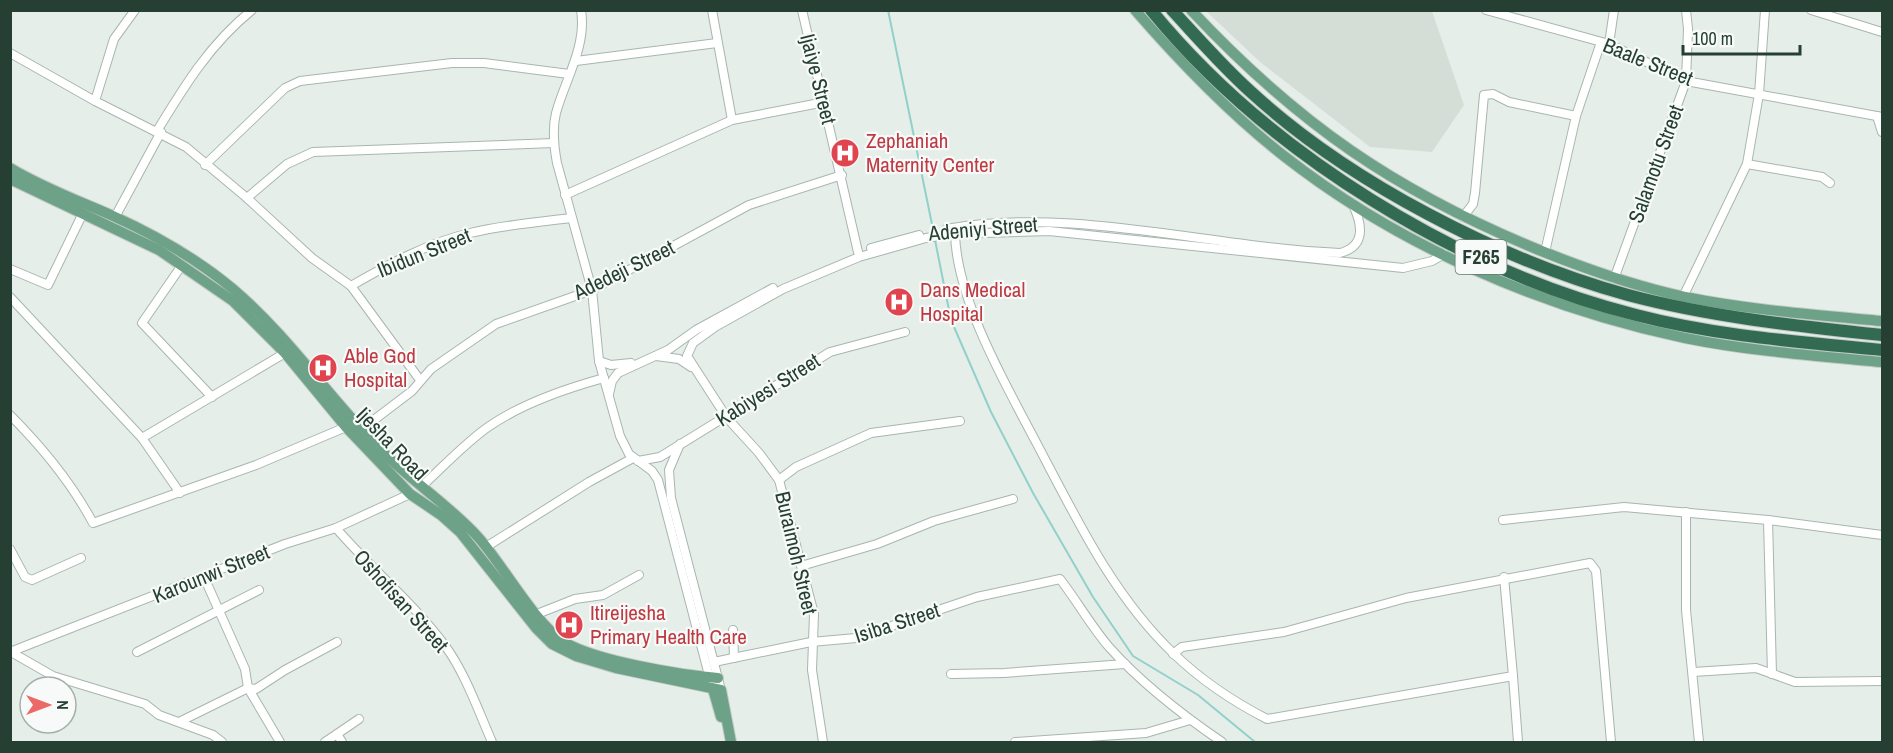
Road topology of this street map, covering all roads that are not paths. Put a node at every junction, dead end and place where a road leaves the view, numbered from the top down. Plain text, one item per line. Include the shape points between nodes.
1 (135, 10) edge
2 (252, 10) edge
3 (581, 10) edge
4 (712, 10) edge
5 (802, 10) edge
6 (1135, 10) edge
7 (1151, 10) edge
8 (1172, 10) edge
9 (1191, 10) edge
10 (1486, 10) edge
11 (1614, 10) edge
12 (1686, 10) edge
13 (1765, 10) edge
14 (1812, 10) edge
15 (1882, 32) edge
16 (717, 42) junction
17 (1605, 43) junction
18 (10, 53) edge
19 (576, 61) junction
20 (569, 74) junction
21 (1686, 81) junction
22 (1759, 94) junction
23 (95, 101) junction
24 (825, 102) junction
25 (1576, 116) junction
26 (1880, 116) edge
27 (732, 120) junction
28 (159, 132) junction
29 (1882, 132) edge
30 (554, 143) junction
31 (1747, 164) junction
32 (206, 165) junction
33 (10, 168) edge
34 (842, 175) junction
35 (10, 179) edge
36 (1830, 183) dead end
37 (565, 195) junction
38 (247, 198) junction
39 (1352, 203) junction
40 (83, 213) junction
41 (115, 217) junction
42 (1463, 217) junction
43 (571, 218) junction
44 (952, 232) junction
45 (904, 241) junction
46 (858, 252) junction
47 (1545, 252) junction
48 (1444, 254) junction
49 (182, 265) junction
50 (10, 269) edge
51 (204, 273) junction
52 (1614, 279) junction
53 (351, 286) junction
54 (592, 290) junction
55 (10, 297) edge
56 (1683, 297) junction
57 (1882, 321) edge
58 (905, 332) dead end
59 (1882, 335) edge
60 (1882, 350) edge
61 (285, 353) junction
62 (654, 356) junction
63 (599, 361) junction
64 (640, 361) junction
65 (1882, 362) edge
66 (693, 369) junction
67 (604, 378) junction
68 (420, 380) junction
69 (609, 394) junction
70 (212, 397) junction
71 (10, 415) edge
72 (727, 418) junction
73 (960, 421) dead end
74 (346, 427) junction
75 (362, 429) junction
76 (142, 438) junction
77 (680, 443) junction
78 (635, 460) junction
79 (779, 480) junction
80 (421, 487) junction
81 (180, 493) junction
82 (410, 494) junction
83 (1012, 499) dead end
84 (1686, 512) junction
85 (1503, 520) dead end
86 (1768, 520) junction
87 (336, 528) junction
88 (1882, 535) edge
89 (486, 547) junction
90 (10, 549) edge
91 (81, 558) dead end
92 (801, 566) junction
93 (639, 575) dead end
94 (204, 577) junction
95 (1504, 578) junction
96 (259, 590) dead end
97 (217, 609) junction
98 (537, 614) junction
99 (733, 630) dead end
100 (337, 642) dead end
101 (811, 642) junction
102 (11, 652) edge
103 (137, 652) dead end
104 (1173, 654) junction
105 (734, 658) junction
106 (714, 662) junction
107 (617, 664) junction
108 (1125, 664) junction
109 (1693, 672) junction
110 (951, 674) dead end
111 (1772, 674) junction
112 (1513, 676) junction
113 (1882, 681) edge
114 (715, 684) junction
115 (249, 688) junction
116 (359, 718) dead end
117 (1190, 720) junction
118 (179, 722) junction
119 (337, 734) junction
120 (222, 742) edge
121 (280, 742) edge
122 (325, 742) edge
123 (342, 742) edge
124 (492, 742) edge
125 (724, 742) edge
126 (731, 742) edge
127 (823, 742) edge
128 (1015, 742) edge
129 (1222, 742) edge
130 (1518, 742) edge
131 (1611, 742) edge
132 (1699, 742) edge

1 - 23 street via 114,39
2 - 28 street via 228,30 196,67
3 - 19 street
4 - 16 street
5 - 24 street, Ijaiye Street
6 - 39 main road via 1203,84 1253,130
7 - 60 highway, F265 via 1244,105 1330,173 1378,204 1489,261 1596,303 1663,322 1725,333
8 - 59 highway, F265 via 1251,93 1296,129 1381,187 1495,245 1598,286 1656,302 1730,317
9 - 42 main road via 1228,50 1308,121 1401,185
10 - 17 street, Baale Street
11 - 17 street
12 - 21 street, Salamotu Street
13 - 22 street
14 - 15 street
16 - 19 street
16 - 27 street
17 - 21 street, Baale Street
17 - 25 street
18 - 23 street
19 - 20 street
20 - 30 street via 555,115
20 - 32 street via 452,63 300,81 285,88
21 - 22 street, Baale Street
21 - 52 street, Salamotu Street
22 - 26 street, Baale Street
22 - 31 street
23 - 28 street
24 - 27 street
24 - 34 street, Ijaiye Street
25 - 42 street via 1484,95 1475,193 1473,204
25 - 47 street
26 - 29 street
27 - 37 street
28 - 32 street via 186,147
28 - 41 street
30 - 37 street
30 - 38 street via 313,152 287,164
31 - 36 street via 1822,177
31 - 56 street
32 - 38 street
33 - 41 main road, Ijesha Road
34 - 46 street, Ijaiye Street
34 - 54 street, Adedeji Street via 749,205
35 - 40 main road, Ijesha Road
37 - 43 street
38 - 53 street via 312,258
39 - 44 street, Adeniyi Street via 1361,224 1360,237 1354,247 1340,253 1050,223 1000,223
39 - 48 main road
40 - 49 main road, Ijesha Road
40 - 50 street via 48,285
41 - 51 main road, Ijesha Road
42 - 47 main road
43 - 53 street, Ibidun Street via 515,224 452,238 404,257
43 - 54 street
44 - 45 street, Adeniyi Street
44 - 48 street, Adeniyi Street via 1049,231 1403,268
44 - 104 street via 971,304 1003,379 1100,562
45 - 46 street, Adeniyi Street
45 - 66 street, Adeniyi Street via 783,289 725,321 689,348 687,356
46 - 62 street, Adeniyi Street via 761,294
47 - 52 main road
48 - 65 main road via 1555,301 1651,330 1758,349
49 - 51 main road, Ijesha Road
49 - 70 street via 142,323
51 - 61 main road, Ijesha Road
51 - 75 main road, Ijesha Road via 275,328
52 - 56 main road
53 - 68 street
54 - 63 street
54 - 68 street, Adedeji Street via 496,324 451,353
55 - 76 street
56 - 57 main road
58 - 72 street, Kabiyesi Street via 830,352
61 - 70 street
61 - 74 main road, Ijesha Road
62 - 64 street, Adeniyi Street
62 - 66 street via 682,360
63 - 64 street via 621,366
63 - 67 street
64 - 69 street, Adeniyi Street via 614,377
66 - 72 street
67 - 69 street
67 - 80 street via 553,394 502,418
68 - 75 street, Adedeji Street via 412,391
69 - 78 street via 620,436
70 - 76 street
71 - 81 street via 56,464 93,523
72 - 77 street, Kabiyesi Street
72 - 79 street, Buraimoh Street
73 - 79 street via 871,433 796,467
74 - 81 street
74 - 82 main road, Ijesha Road
75 - 80 main road, Ijesha Road
76 - 81 street
77 - 78 street, Kabiyesi Street via 656,458
77 - 106 street via 669,470 671,498
78 - 89 street, Kabiyesi Street via 589,482
78 - 114 street via 658,480
79 - 92 street, Buraimoh Street
80 - 89 main road, Ijesha Road via 457,516
82 - 87 street, Karounwi Street
82 - 107 main road, Ijesha Road via 465,538 547,640 569,654
83 - 92 street
84 - 85 street via 1624,507
84 - 86 street
84 - 109 street via 1685,575
86 - 88 street
86 - 111 street
87 - 94 street, Karounwi Street
87 - 124 street, Oshofisan Street via 446,647 460,669
89 - 98 main road, Ijesha Road
90 - 91 street via 25,577 32,580
92 - 101 street, Buraimoh Street via 814,614
93 - 98 street via 603,595 574,599
94 - 97 street
94 - 102 street, Karounwi Street
95 - 104 street via 1406,598 1293,630 1182,647
95 - 112 street
95 - 131 street via 1582,564 1594,566
96 - 97 street
97 - 103 street
97 - 115 street via 245,669
98 - 107 main road, Ijesha Road via 566,643
99 - 105 street
100 - 115 street via 256,689
101 - 105 street, Isiba Street
101 - 108 street, Isiba Street via 856,638 977,597 1060,579
101 - 127 street, Buraimoh Street
102 - 118 street via 53,676 145,704 159,715
104 - 112 street via 1211,685 1267,719
105 - 106 street, Isiba Street
106 - 114 street
107 - 114 main road, Ijesha Road
108 - 110 street
108 - 117 street
109 - 111 street via 1756,668
109 - 132 street
111 - 113 street via 1795,682
112 - 130 street
114 - 125 main road
114 - 126 main road
115 - 118 street
115 - 121 street
116 - 119 street
117 - 128 street via 1146,733
117 - 129 street
118 - 120 street
119 - 122 street
119 - 123 street

